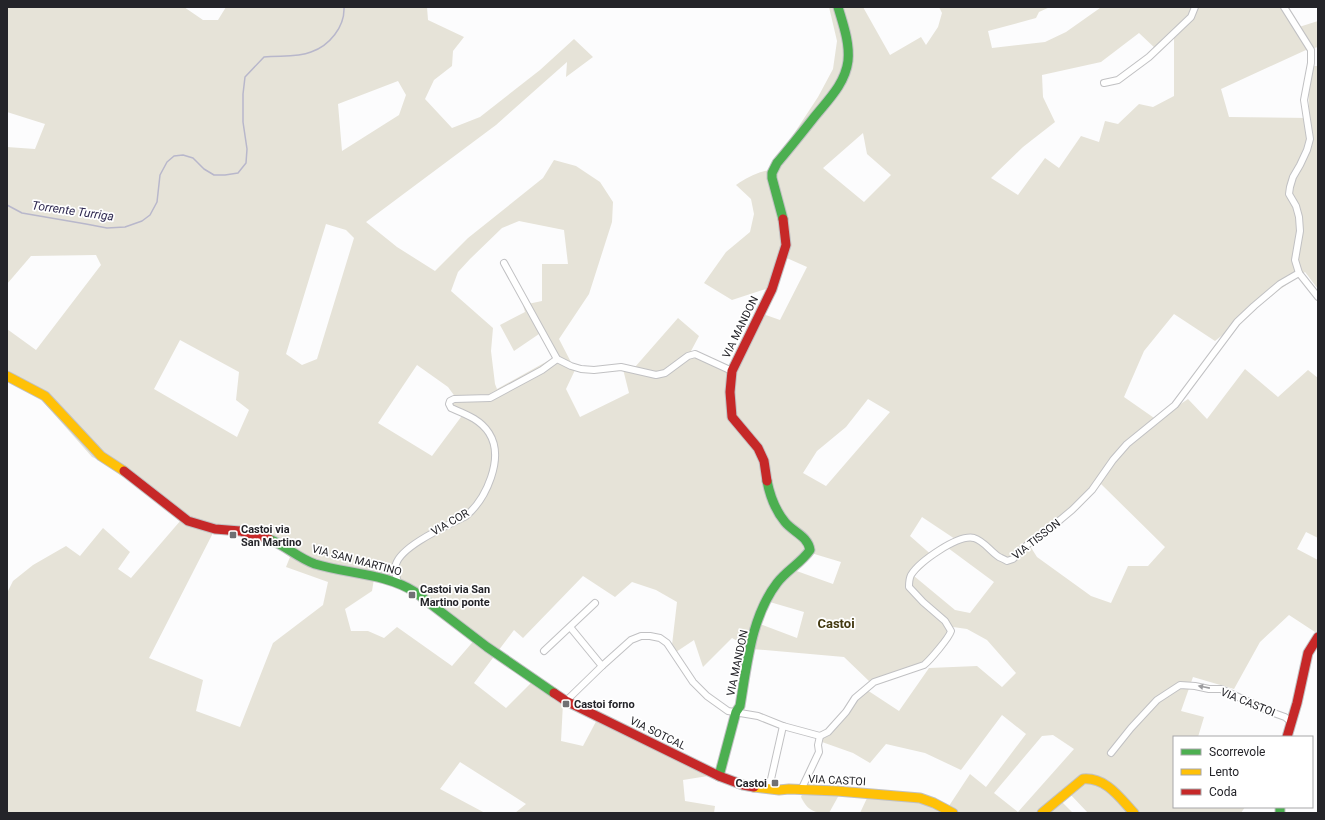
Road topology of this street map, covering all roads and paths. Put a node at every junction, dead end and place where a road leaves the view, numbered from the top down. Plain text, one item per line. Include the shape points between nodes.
1 (838, 7) edge
2 (1195, 7) edge
3 (1284, 7) edge
4 (1104, 83) dead end
5 (504, 263) dead end
6 (1299, 273) junction
7 (1318, 297) edge
8 (557, 359) junction
9 (732, 371) junction
10 (7, 376) edge
11 (398, 582) junction
12 (595, 603) dead end
13 (570, 627) junction
14 (1318, 637) edge
15 (544, 651) dead end
16 (602, 666) junction
17 (566, 702) junction
18 (736, 712) junction
19 (1291, 722) junction
20 (783, 726) junction
21 (820, 736) junction
22 (1287, 736) edge
23 (1111, 753) dead end
24 (719, 776) junction
25 (770, 788) junction
26 (801, 790) junction
27 (953, 813) edge
28 (1042, 813) edge
29 (1134, 813) edge

1 - 9 street, VIA MANDON via 848,48 846,71 839,86 777,163 772,173 782,213 786,245 772,289
2 - 4 street via 1191,17 1149,58 1118,80
3 - 6 street via 1311,50 1304,100 1310,139 1290,187 1290,194 1299,217 1300,231 1295,260
5 - 8 street
6 - 7 street
6 - 21 street, VIA TISSON via 1280,284 1254,306 1238,322 1175,405 1127,444 1092,490 1013,559 1007,561 982,542 967,538 942,549 912,574 909,587 945,621 951,631 950,636 924,665 874,682 855,698 828,732
8 - 9 street via 581,369 621,367 656,375 665,373 694,354
8 - 11 street, VIA COR via 490,398 450,401 451,408 474,418 492,439 494,455 491,479 471,512 421,539 400,556 395,566
9 - 18 street, VIA MANDON via 732,417 760,451 774,507 786,523 805,538 810,547 809,552 779,580 765,602 749,651 740,706
10 - 11 street, VIA SAN MARTINO via 45,396 101,456 188,521 214,529 240,531 263,537 313,563
11 - 17 street, VIA SAN MARTINO via 410,588
12 - 13 street
13 - 15 street
13 - 16 street
14 - 19 street via 1308,653 1298,703
16 - 17 street
16 - 18 street via 634,638 660,638 670,646 689,677 707,696 728,711
17 - 24 street, VIA SOTCAL
18 - 20 street via 758,716
18 - 24 street
19 - 22 street
19 -> 23 street, VIA CASTOI via 1221,689 1180,685 1157,700
20 - 21 street
20 - 25 street
21 - 26 street via 820,752
24 - 25 street, VIA CASTOI via 743,785
25 - 26 street, VIA CASTOI
26 - 27 street, VIA CASTOI via 914,798 934,803
28 - 29 street via 1083,779 1093,778 1101,781

